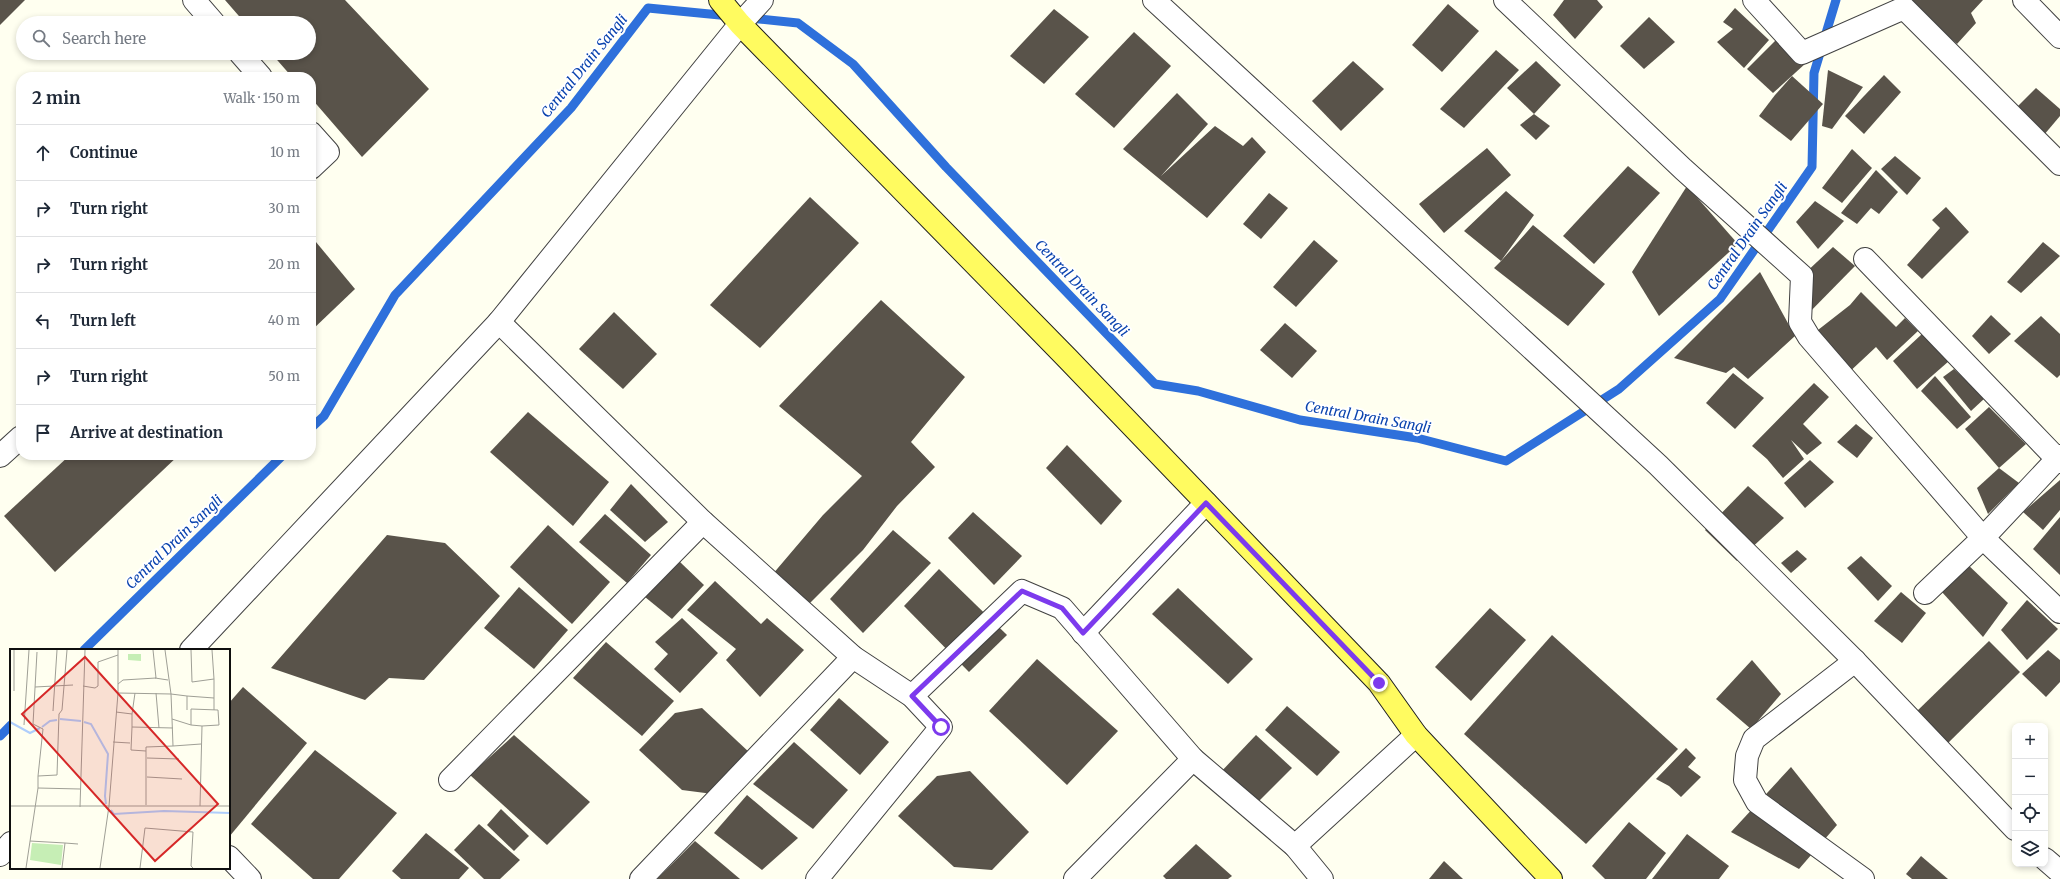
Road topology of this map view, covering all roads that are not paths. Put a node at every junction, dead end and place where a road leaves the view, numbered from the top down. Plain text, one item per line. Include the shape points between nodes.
1 (194, 0) edge
2 (720, 0) edge
3 (762, 0) edge
4 (1154, 0) edge
5 (1505, 0) edge
6 (1754, 0) edge
7 (2024, 0) edge
8 (208, 16) edge
9 (740, 24) junction
10 (2060, 37) edge
11 (246, 60) edge
12 (257, 72) edge
13 (316, 139) edge
14 (316, 163) edge
15 (2060, 164) edge
16 (1865, 259) dead end
17 (499, 322) junction
18 (16, 442) edge
19 (0, 456) edge
20 (2059, 459) edge
21 (1206, 503) junction
22 (703, 522) junction
23 (1983, 538) junction
24 (1925, 593) dead end
25 (2060, 612) edge
26 (1083, 633) junction
27 (191, 649) edge
28 (853, 657) junction
29 (1855, 661) junction
30 (912, 696) junction
31 (1416, 735) junction
32 (1193, 759) junction
33 (450, 780) dead end
34 (2012, 825) edge
35 (10, 845) edge
36 (1295, 846) junction
37 (0, 856) edge
38 (230, 858) edge
39 (2048, 862) edge
40 (2060, 872) edge
41 (250, 879) edge
42 (641, 879) edge
43 (817, 879) edge
44 (1074, 879) edge
45 (1322, 879) edge
46 (1551, 879) edge
47 (1863, 879) edge

1 - 8 street
2 - 9 main road
3 - 9 street
4 - 29 street via 1658,465
5 - 23 street via 1683,169 1802,276 1800,322 1809,337
6 - 15 street via 1802,53 1904,8
7 - 10 street
9 - 17 street
9 - 21 main road via 1063,353
11 - 12 street
13 - 14 street via 328,152
16 - 20 street
17 - 22 street
17 - 27 street
18 - 19 street
20 - 23 street
21 - 26 street
21 - 31 main road via 1379,683
22 - 28 street
22 - 33 street
23 - 24 street
23 - 25 street
26 - 30 street via 1062,608 1022,591
26 - 32 street
28 - 30 street
28 - 42 street
29 - 34 street
29 - 47 street via 1754,739 1747,756 1745,780 1757,802
30 - 43 street via 941,727
31 - 36 street
31 - 46 main road
32 - 36 street
32 - 44 street
35 - 37 street
36 - 45 street
38 - 41 street
39 - 40 street

